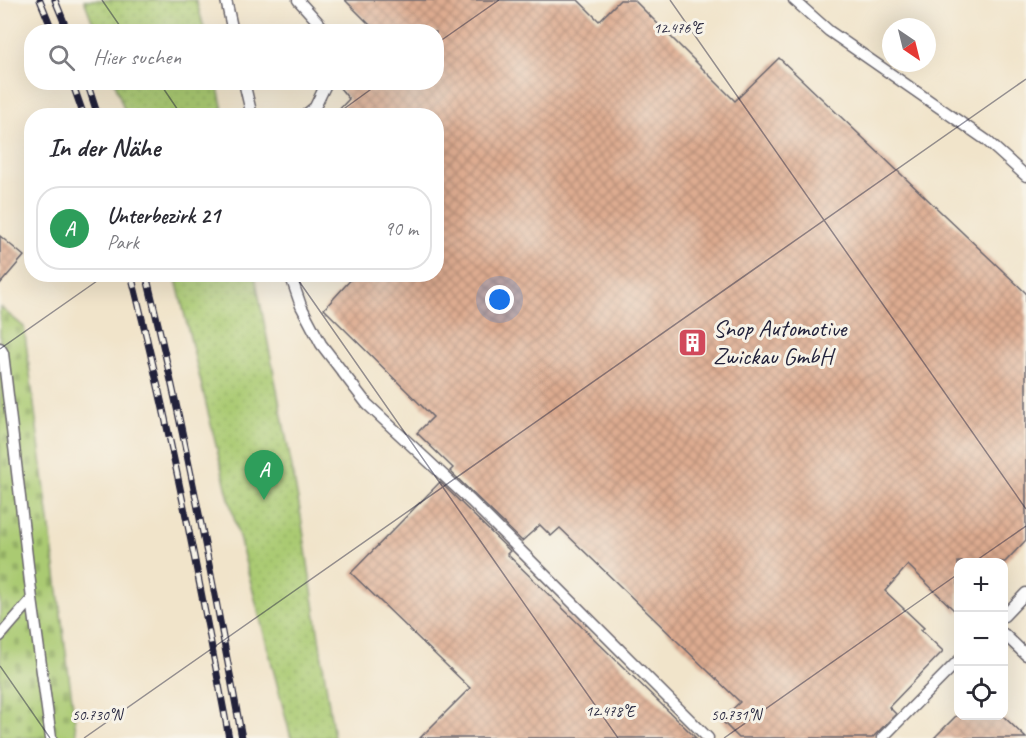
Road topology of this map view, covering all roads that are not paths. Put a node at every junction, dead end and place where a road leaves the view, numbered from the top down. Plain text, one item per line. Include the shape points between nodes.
1 (226, 0) edge
2 (298, 0) edge
3 (794, 0) edge
4 (231, 24) edge
5 (320, 24) edge
6 (246, 90) edge
7 (323, 90) edge
8 (250, 108) edge
9 (314, 108) edge
10 (1026, 177) edge
11 (293, 282) edge
12 (0, 348) edge
13 (1026, 593) edge
14 (32, 599) junction
15 (1008, 612) edge
16 (0, 636) edge
17 (1008, 638) edge
18 (1026, 655) edge
19 (954, 665) edge
20 (51, 738) edge
21 (708, 738) edge
22 (882, 738) edge

1 - 4 lane
2 - 5 lane
3 - 10 lane via 829,31 986,140
6 - 8 lane
7 - 9 lane
11 - 21 lane via 321,344 367,404 471,501
12 - 14 lane
13 - 15 lane
14 - 16 lane
14 - 20 lane
17 - 18 lane
19 - 22 lane

